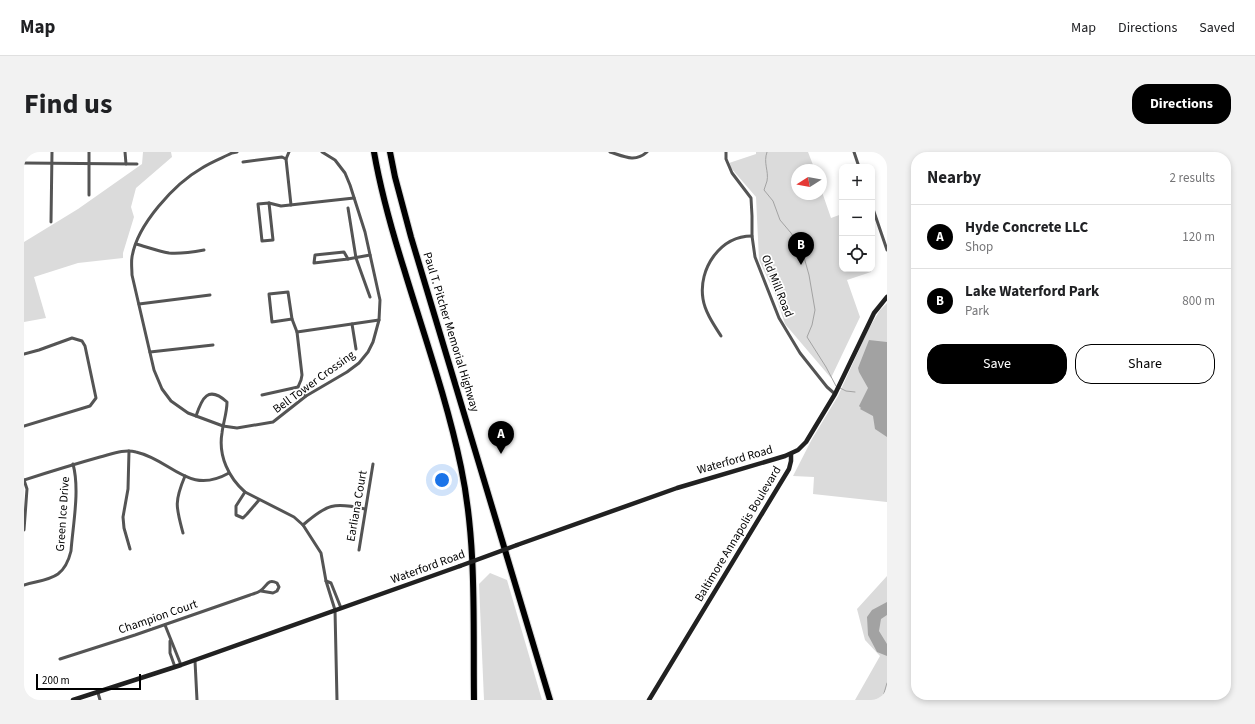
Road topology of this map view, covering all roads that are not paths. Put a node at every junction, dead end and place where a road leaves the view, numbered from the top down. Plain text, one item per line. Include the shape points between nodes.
1 (52, 152) edge
2 (89, 152) edge
3 (126, 152) edge
4 (237, 152) edge
5 (289, 152) edge
6 (322, 152) edge
7 (374, 152) edge
8 (390, 152) edge
9 (394, 152) edge
10 (610, 152) edge
11 (647, 152) edge
12 (726, 152) edge
13 (854, 152) edge
14 (232, 153) edge
15 (286, 159) junction
16 (243, 162) dead end
17 (24, 163) edge
18 (52, 163) junction
19 (90, 164) junction
20 (126, 164) junction
21 (137, 164) dead end
22 (858, 164) edge
23 (395, 177) junction
24 (89, 195) dead end
25 (354, 198) junction
26 (269, 203) junction
27 (292, 205) junction
28 (348, 208) dead end
29 (875, 215) edge
30 (51, 222) dead end
31 (752, 236) junction
32 (136, 244) junction
33 (204, 250) dead end
34 (887, 250) edge
35 (370, 255) junction
36 (356, 258) junction
37 (348, 259) junction
38 (210, 295) dead end
39 (887, 296) edge
40 (370, 297) dead end
41 (139, 304) junction
42 (292, 319) junction
43 (379, 320) junction
44 (352, 324) junction
45 (297, 332) junction
46 (721, 336) dead end
47 (213, 344) dead end
48 (356, 349) dead end
49 (150, 352) junction
50 (24, 354) edge
51 (298, 387) junction
52 (834, 394) junction
53 (262, 395) dead end
54 (306, 396) junction
55 (196, 416) junction
56 (24, 426) edge
57 (223, 426) junction
58 (129, 451) junction
59 (791, 454) junction
60 (73, 464) junction
61 (374, 464) dead end
62 (229, 473) junction
63 (185, 476) junction
64 (24, 480) edge
65 (245, 492) junction
66 (259, 500) junction
67 (365, 509) junction
68 (303, 525) junction
69 (24, 530) edge
70 (184, 533) dead end
71 (130, 549) dead end
72 (358, 550) dead end
73 (326, 581) junction
74 (24, 585) edge
75 (261, 591) junction
76 (341, 608) junction
77 (335, 610) junction
78 (165, 625) junction
79 (170, 640) junction
80 (60, 659) dead end
81 (195, 661) junction
82 (181, 665) junction
83 (175, 667) junction
84 (98, 693) junction
85 (73, 700) edge
86 (100, 700) edge
87 (197, 700) edge
88 (337, 700) edge
89 (474, 700) edge
90 (550, 700) edge
91 (649, 700) edge

1 - 18 street
2 - 19 street
3 - 20 street
4 - 14 street, Bell Tower Crossing
5 - 15 street
6 - 25 street, Bell Tower Crossing via 335,160 345,173
7 - 89 highway via 388,215 449,418 461,469 471,546
8 - 23 highway, Paul T. Pitcher Memorial Highway
9 - 23 highway
10 - 11 street via 634,158
12 - 31 street, Old Mill Road via 726,160 732,174 750,198
13 - 22 street
14 - 32 street, Bell Tower Crossing via 202,168 170,192 156,209
15 - 16 street
15 - 27 street
17 - 18 street
18 - 19 street
18 - 30 street
19 - 20 street
19 - 24 street
20 - 21 street
23 - 90 highway, Paul T. Pitcher Memorial Highway
25 - 27 street
25 - 35 street, Bell Tower Crossing
26 - 26 street via 273,240 262,241 258,204
26 - 27 street
28 - 36 street
29 - 34 street
31 - 46 street via 742,237 724,245 710,262 704,275 704,304
31 - 52 street, Old Mill Road via 755,257 780,318 800,353
32 - 33 street via 170,253
32 - 41 street, Bell Tower Crossing via 131,265
35 - 36 street
35 - 43 street, Bell Tower Crossing via 380,300
36 - 37 street
36 - 40 street
37 - 37 street via 344,252 315,255 314,263
38 - 41 street
39 - 52 main road via 870,320
41 - 49 street, Bell Tower Crossing
42 - 42 street via 288,292 269,294 272,322
42 - 45 street
43 - 44 street
43 - 54 street, Bell Tower Crossing via 373,342 360,363
44 - 45 street
44 - 48 street
45 - 51 street via 302,375
47 - 49 street
49 - 55 street, Bell Tower Crossing via 162,389 176,405
50 - 56 street via 72,338 82,342 96,398 90,406
51 - 53 street
51 - 54 street
52 - 59 main road via 806,442
54 - 57 street, Bell Tower Crossing via 273,422 237,428
55 - 57 street, Bell Tower Crossing
55 - 57 street via 206,396 218,396 227,402
57 - 62 street via 221,447
58 - 60 street, Green Ice Drive
58 - 63 street, Green Ice Drive via 146,455
58 - 71 street via 128,489 123,517
59 - 76 main road, Waterford Road, bridge via 677,488
59 - 91 main road, Baltimore Annapolis Boulevard via 786,474
60 - 64 street, Green Ice Drive
60 - 74 street, Green Ice Drive via 76,488 68,561 64,570 57,576
61 - 67 street, Earliana Court
62 - 63 street, Green Ice Drive via 215,480 202,481
62 - 65 street
63 - 70 street via 177,504
64 - 69 street via 27,489
65 - 66 street
65 - 66 street via 236,506 236,515 243,518
66 - 68 street
67 - 68 street via 348,505 324,509
67 - 72 street, Earliana Court
68 - 73 street via 322,553
73 - 76 street via 331,583
73 - 77 street
75 - 75 street, Champion Court via 273,593 277,592 279,587 271,581
75 - 78 street, Champion Court
76 - 77 main road, Waterford Road
77 - 81 main road, Waterford Road
77 - 88 street
78 - 79 street
78 - 80 street, Champion Court
79 - 82 street
79 - 83 street via 170,653
81 - 82 main road, Waterford Road
81 - 87 street
82 - 83 main road, Waterford Road
83 - 84 main road, Waterford Road
84 - 85 main road, Waterford Road
84 - 86 street

